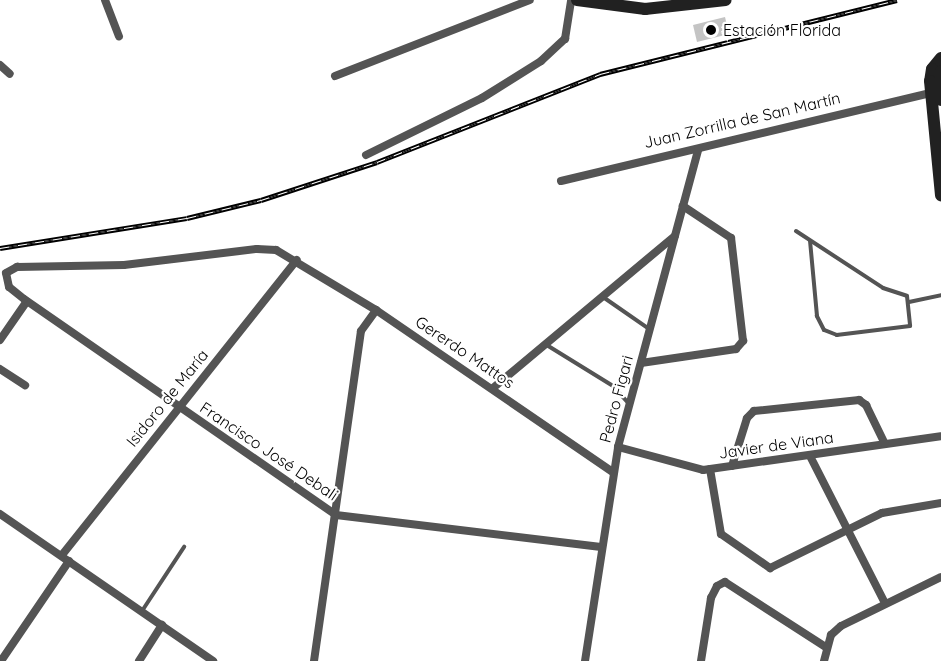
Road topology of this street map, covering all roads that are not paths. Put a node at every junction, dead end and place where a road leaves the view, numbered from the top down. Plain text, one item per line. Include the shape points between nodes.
1 (105, 0) edge
2 (530, 0) edge
3 (571, 0) edge
4 (577, 0) edge
5 (726, 0) edge
6 (119, 36) dead end
7 (941, 58) edge
8 (0, 65) edge
9 (941, 71) edge
10 (10, 74) dead end
11 (335, 76) dead end
12 (937, 94) edge
13 (698, 150) junction
14 (939, 153) edge
15 (366, 155) dead end
16 (561, 181) dead end
17 (941, 195) edge
18 (683, 206) junction
19 (796, 231) dead end
20 (676, 236) junction
21 (810, 241) junction
22 (297, 260) junction
23 (602, 296) junction
24 (941, 296) edge
25 (27, 301) junction
26 (909, 302) junction
27 (376, 310) junction
28 (652, 331) junction
29 (0, 340) edge
30 (545, 344) junction
31 (641, 363) junction
32 (0, 369) edge
33 (25, 385) dead end
34 (493, 388) junction
35 (630, 404) junction
36 (178, 408) junction
37 (941, 436) edge
38 (885, 444) junction
39 (618, 447) junction
40 (810, 456) junction
41 (732, 466) junction
42 (710, 469) junction
43 (613, 472) junction
44 (941, 503) edge
45 (0, 514) edge
46 (336, 515) junction
47 (846, 531) junction
48 (184, 547) dead end
49 (601, 547) junction
50 (66, 558) junction
51 (941, 577) edge
52 (885, 603) junction
53 (141, 611) junction
54 (162, 625) junction
55 (827, 648) junction
56 (1, 661) edge
57 (139, 661) edge
58 (213, 661) edge
59 (314, 661) edge
60 (585, 661) edge
61 (701, 661) edge
62 (824, 661) edge

1 - 6 street
2 - 11 street
3 - 15 street via 565,39 541,61 482,98
4 - 5 street via 645,9
7 - 12 street via 931,72
8 - 10 street
9 - 12 street
12 - 13 street, Juan Zorrilla de San Martín
12 - 14 street
13 - 16 street, Juan Zorrilla de San Martín
13 - 18 street, Pedro Figari
14 - 17 street
18 - 20 street, Pedro Figari
18 - 31 street via 731,238 743,341 736,349
19 - 21 lane
20 - 23 street
20 - 28 street, Pedro Figari
21 - 26 lane via 883,288 903,293
21 - 26 lane via 817,316 827,332 837,336 908,327
22 - 25 street, Francisco José Debali via 276,250 257,249 124,265 17,267 6,273 9,287
22 - 27 street, Gererdo Mattos
22 - 36 street, Isidoro de María
23 - 28 lane
23 - 30 street
24 - 26 lane
25 - 29 street
25 - 36 street, Francisco José Debali
27 - 34 street, Gererdo Mattos
27 - 46 street via 361,331
28 - 31 street, Pedro Figari
30 - 34 street
30 - 35 lane via 613,386
31 - 35 street, Pedro Figari
32 - 33 street
34 - 43 street, Gererdo Mattos
35 - 39 street, Pedro Figari
36 - 46 street, Francisco José Debali
36 - 50 street, Isidoro de María
37 - 38 street, Javier de Viana
38 - 40 street, Javier de Viana
38 - 41 street via 866,405 859,400 754,411 745,422
39 - 42 street, Javier de Viana via 698,470
39 - 43 street, Pedro Figari
40 - 41 street, Javier de Viana
40 - 47 street
41 - 42 street, Javier de Viana
42 - 47 street via 721,534 766,566 774,567
43 - 49 street, Pedro Figari
44 - 47 street via 890,510
45 - 50 street
46 - 49 street, Francisco José Debali
46 - 59 street
47 - 52 street
48 - 53 lane
49 - 60 street, Pedro Figari
50 - 53 street
50 - 56 street, Isidoro de María
51 - 52 street
52 - 55 street via 841,626
53 - 54 street
54 - 57 street
54 - 58 street
55 - 61 street via 726,582 717,586 711,598
55 - 62 street

